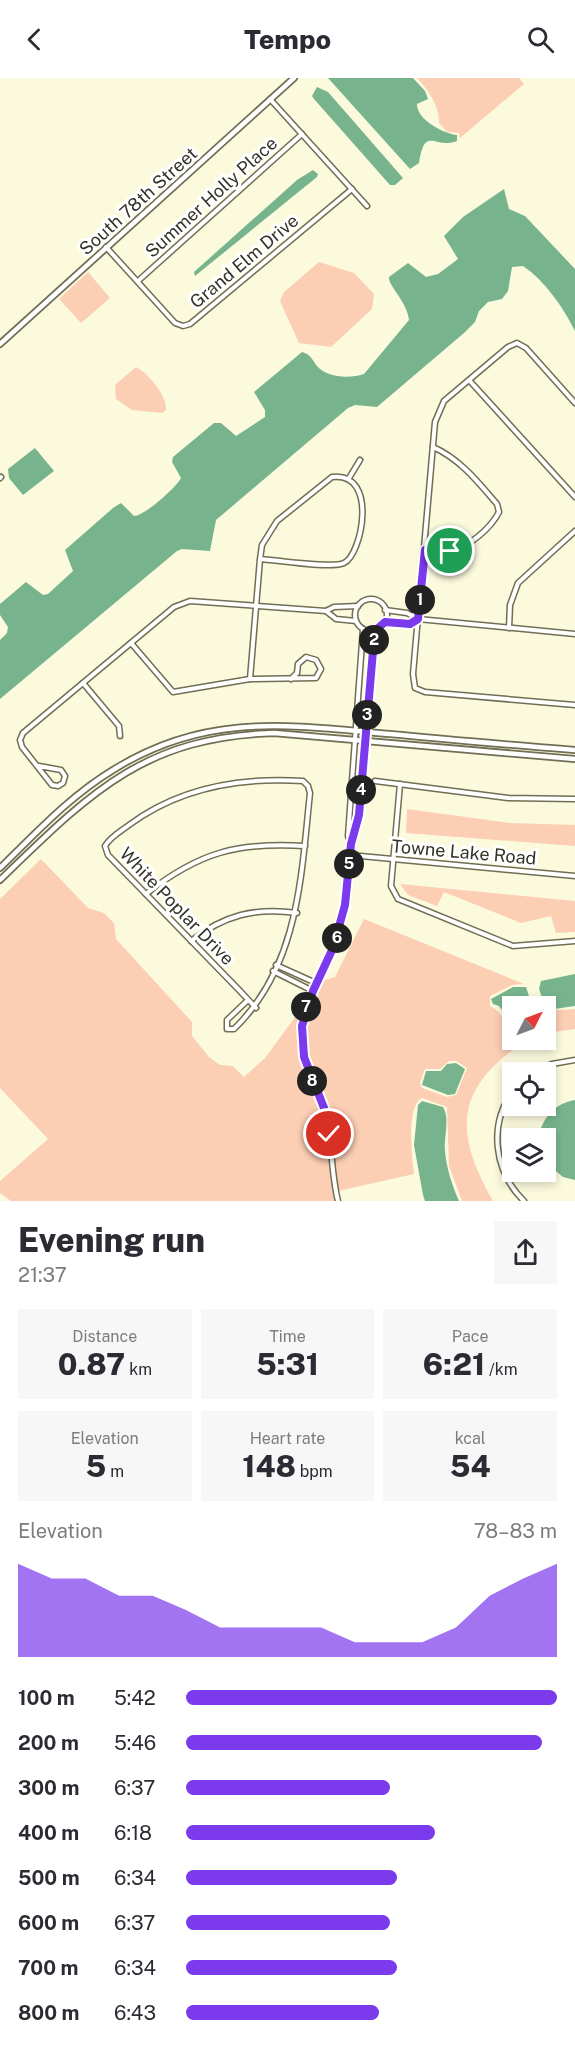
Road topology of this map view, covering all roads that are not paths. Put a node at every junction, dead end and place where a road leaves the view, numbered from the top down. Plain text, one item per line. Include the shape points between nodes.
1 (294, 78) edge
2 (270, 99) junction
3 (302, 134) junction
4 (352, 189) junction
5 (367, 206) dead end
6 (106, 247) junction
7 (138, 281) junction
8 (0, 344) edge
9 (470, 380) junction
10 (575, 403) edge
11 (433, 447) junction
12 (360, 460) dead end
13 (349, 478) junction
14 (575, 497) edge
15 (575, 531) edge
16 (425, 550) junction
17 (261, 559) junction
18 (257, 606) junction
19 (358, 606) junction
20 (386, 610) junction
21 (326, 611) junction
22 (418, 619) junction
23 (356, 621) junction
24 (385, 622) junction
25 (509, 628) junction
26 (363, 629) junction
27 (376, 630) junction
28 (575, 634) edge
29 (131, 643) junction
30 (250, 679) junction
31 (291, 679) junction
32 (83, 682) junction
33 (575, 705) edge
34 (355, 731) junction
35 (367, 732) junction
36 (120, 736) dead end
37 (355, 738) junction
38 (366, 740) junction
39 (517, 745) junction
40 (575, 750) edge
41 (516, 753) junction
42 (135, 758) junction
43 (575, 759) edge
44 (139, 765) junction
45 (39, 766) junction
46 (375, 781) dead end
47 (400, 784) junction
48 (575, 799) edge
49 (351, 844) junction
50 (304, 846) junction
51 (350, 855) junction
52 (393, 860) junction
53 (0, 868) edge
54 (575, 876) edge
55 (1, 877) edge
56 (146, 894) junction
57 (297, 913) junction
58 (191, 941) junction
59 (575, 941) edge
60 (276, 965) junction
61 (273, 971) junction
62 (299, 975) junction
63 (295, 982) junction
64 (316, 983) junction
65 (313, 991) junction
66 (248, 1000) junction
67 (256, 1008) junction
68 (575, 1060) edge
69 (556, 1063) edge
70 (502, 1115) edge
71 (338, 1201) edge
72 (524, 1201) edge

1 - 2 street, South 78th Street
2 - 3 street
2 - 6 street, South 78th Street
3 - 4 street
3 - 7 street, Summer Holly Place
4 - 5 street
4 - 7 street, Grand Elm Drive via 190,324 175,322
6 - 7 street, Grand Elm Drive
6 - 8 street, South 78th Street
9 - 10 street via 508,347 517,344 526,348
9 - 11 street via 444,401 435,422
9 - 14 street
11 - 16 street
11 - 16 street via 450,454 497,504 499,512 466,545 450,551
12 - 13 street
13 - 17 street via 326,480 277,521 262,545
13 - 17 street via 359,488 362,499 358,547 351,559 335,565
15 - 25 street via 518,583 510,605
16 - 22 street
17 - 18 street
18 - 21 street
18 - 29 street via 190,601 174,608
18 - 30 street
19 - 20 street via 365,600 375,600
19 - 21 street
19 - 23 street
20 - 22 street
20 - 24 street
21 - 23 street via 336,619
22 - 24 street via 410,624
22 - 25 street
22 - 33 street via 415,688
23 - 26 street
24 - 27 street
25 - 28 street
26 - 27 street
26 - 34 street
27 - 35 street
29 - 30 street via 173,692
29 - 32 street
30 - 31 street
31 - 31 street via 306,657 316,660 321,669 316,678
32 - 36 street via 119,726
32 - 45 street via 23,733 22,747
34 - 35 street
34 - 37 street
34 - 42 street via 301,725 243,726 196,734
35 - 38 street
35 - 39 street
37 - 38 street
37 - 44 street via 243,734 188,745
37 - 49 street via 348,836
38 - 41 street
38 - 49 street via 359,815
39 - 40 street
39 - 41 street
41 - 43 street
42 - 44 street
42 - 53 street via 114,768 72,800
44 - 55 street via 99,789
45 - 45 street via 52,784 63,783 65,776 61,770
46 - 47 street
47 - 48 street via 508,798
47 - 52 street
49 - 51 street
50 - 56 street via 266,844 231,848 170,875
50 - 56 street, White Poplar Drive via 310,793 303,781 243,781 195,791 156,808 105,846 108,855
50 - 57 street, White Poplar Drive
51 - 52 street, Towne Lake Road
51 - 64 street via 341,927
52 - 54 street, Towne Lake Road
52 - 59 street via 391,886 405,904 513,946
56 - 58 street, White Poplar Drive
57 - 58 street via 257,910 237,914
57 - 60 street, White Poplar Drive
58 - 66 street, White Poplar Drive
60 - 61 street, White Poplar Drive
60 - 62 street
61 - 63 street
61 - 67 street, White Poplar Drive
62 - 63 street
62 - 64 street
63 - 65 street
64 - 65 street
65 - 71 street via 301,1041 310,1077 326,1113
66 - 67 street, White Poplar Drive
66 - 67 street, White Poplar Drive via 227,1020 227,1029 234,1029
68 - 69 street
70 - 72 street via 497,1147 506,1179

